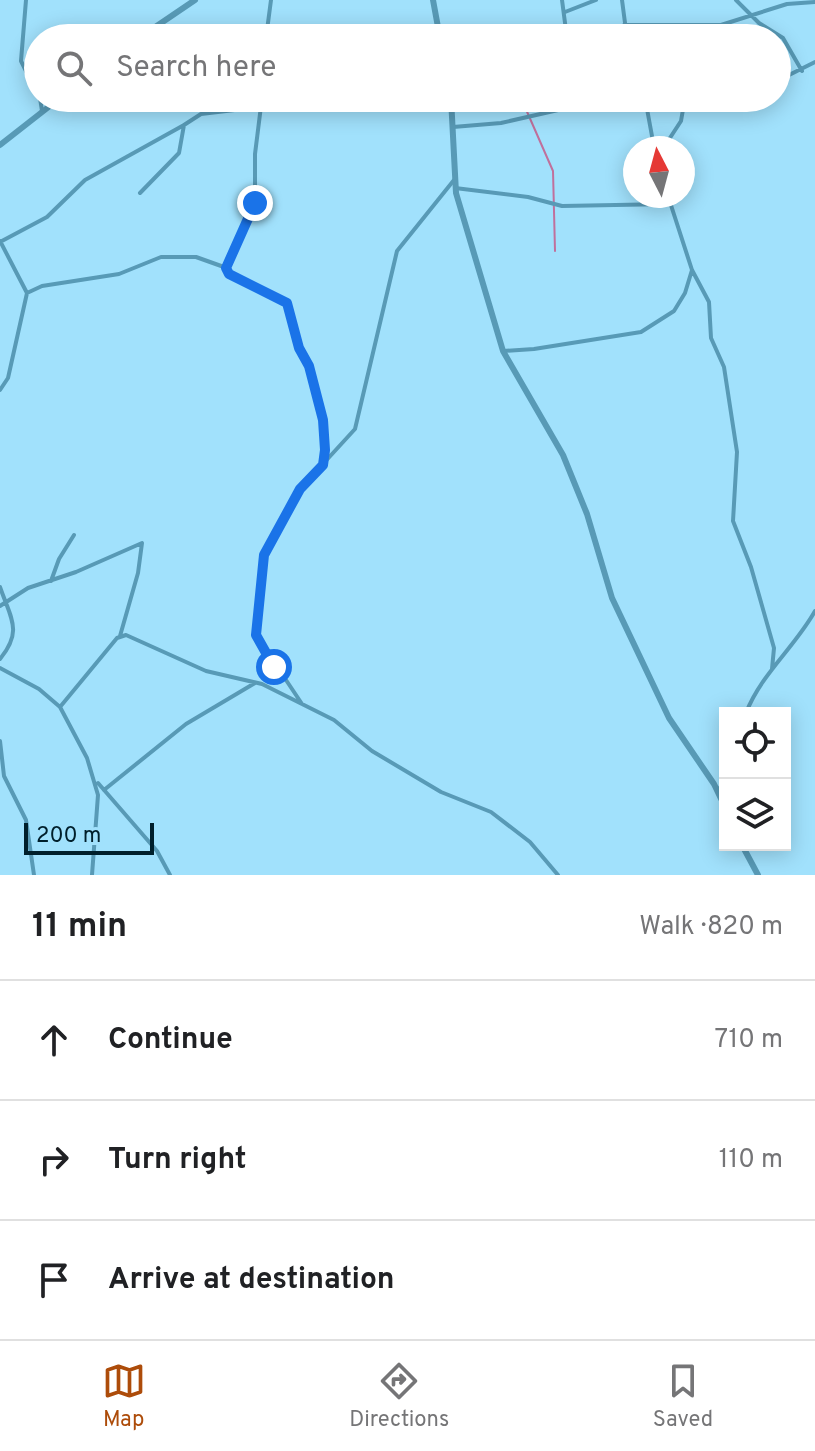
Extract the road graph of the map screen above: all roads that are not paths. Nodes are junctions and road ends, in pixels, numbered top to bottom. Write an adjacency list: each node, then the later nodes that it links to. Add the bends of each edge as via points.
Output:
1 (26, 0): 12 (street)
2 (195, 0): 14 (street)
3 (271, 0): 15 (street)
4 (433, 0): 16 (street)
5 (562, 0): 10 (street)
6 (596, 0): 10 (street)
7 (622, 0): 18 (street)
8 (736, 0): 11 (street)
9 (815, 2): 11 (street, via 787,4)
10 (564, 14): 17 (street)
11 (753, 17): 19 (street); 20 (street)
12 (24, 24)
13 (24, 24): 23 (street)
14 (160, 24)
15 (268, 24)
16 (437, 24)
17 (565, 24)
18 (625, 24)
19 (729, 24)
20 (763, 24)
21 (791, 52): 24 (street)
22 (815, 62): 24 (street)
23 (24, 67)
24 (802, 71): 25 (street)
25 (791, 75)
26 (42, 112): 37 (street)
27 (218, 112): 33 (street, via 201,114)
28 (260, 112): 43 (street, via 255,203)
29 (452, 112): 34 (street)
30 (551, 112): 34 (street)
31 (648, 112): 35 (street)
32 (683, 112): 36 (street)
33 (184, 125): 39 (street, via 179,153); 42 (street, via 85,180 47,217)
34 (453, 127): 38 (street)
35 (652, 136)
36 (671, 136)
37 (0, 145)
38 (454, 184): 40 (street, via 562,206); 46 (street); 48 (street, via 397,251 355,429)
39 (140, 193)
40 (623, 205)
41 (670, 208): 44 (street)
42 (0, 242): 45 (street)
43 (226, 268): 45 (street, via 196,257 161,257 119,274); 48 (street, via 288,306 323,420)
44 (692, 270): 46 (street, via 674,311 641,332); 57 (street, via 709,302 711,338 724,367 737,452 733,521 774,648)
45 (27, 293): 47 (street, via 8,378)
46 (503, 351): 66 (street, via 563,455 612,598 669,718)
47 (0, 390)
48 (323, 465): 59 (street, via 300,489 266,548 256,617 258,641)
49 (74, 535): 50 (street)
50 (51, 581): 52 (street); 54 (street, via 142,543)
51 (0, 587): 52 (street)
52 (3, 604): 55 (street, via 15,636)
53 (815, 611): 57 (street)
54 (120, 636): 58 (street, via 206,671); 60 (street)
55 (0, 659)
56 (0, 668): 60 (street)
57 (772, 669): 61 (street)
58 (255, 683): 59 (street); 65 (street, via 186,724)
59 (302, 704): 71 (street, via 441,792 491,812 530,842)
60 (60, 707): 64 (street)
61 (750, 707)
62 (0, 741): 63 (street)
63 (1, 770): 68 (street, via 26,820)
64 (96, 782): 65 (street); 69 (street)
65 (104, 790): 70 (street, via 157,851)
66 (718, 791)
67 (745, 851): 72 (street)
68 (34, 875)
69 (92, 875)
70 (170, 875)
71 (558, 875)
72 (758, 875)

